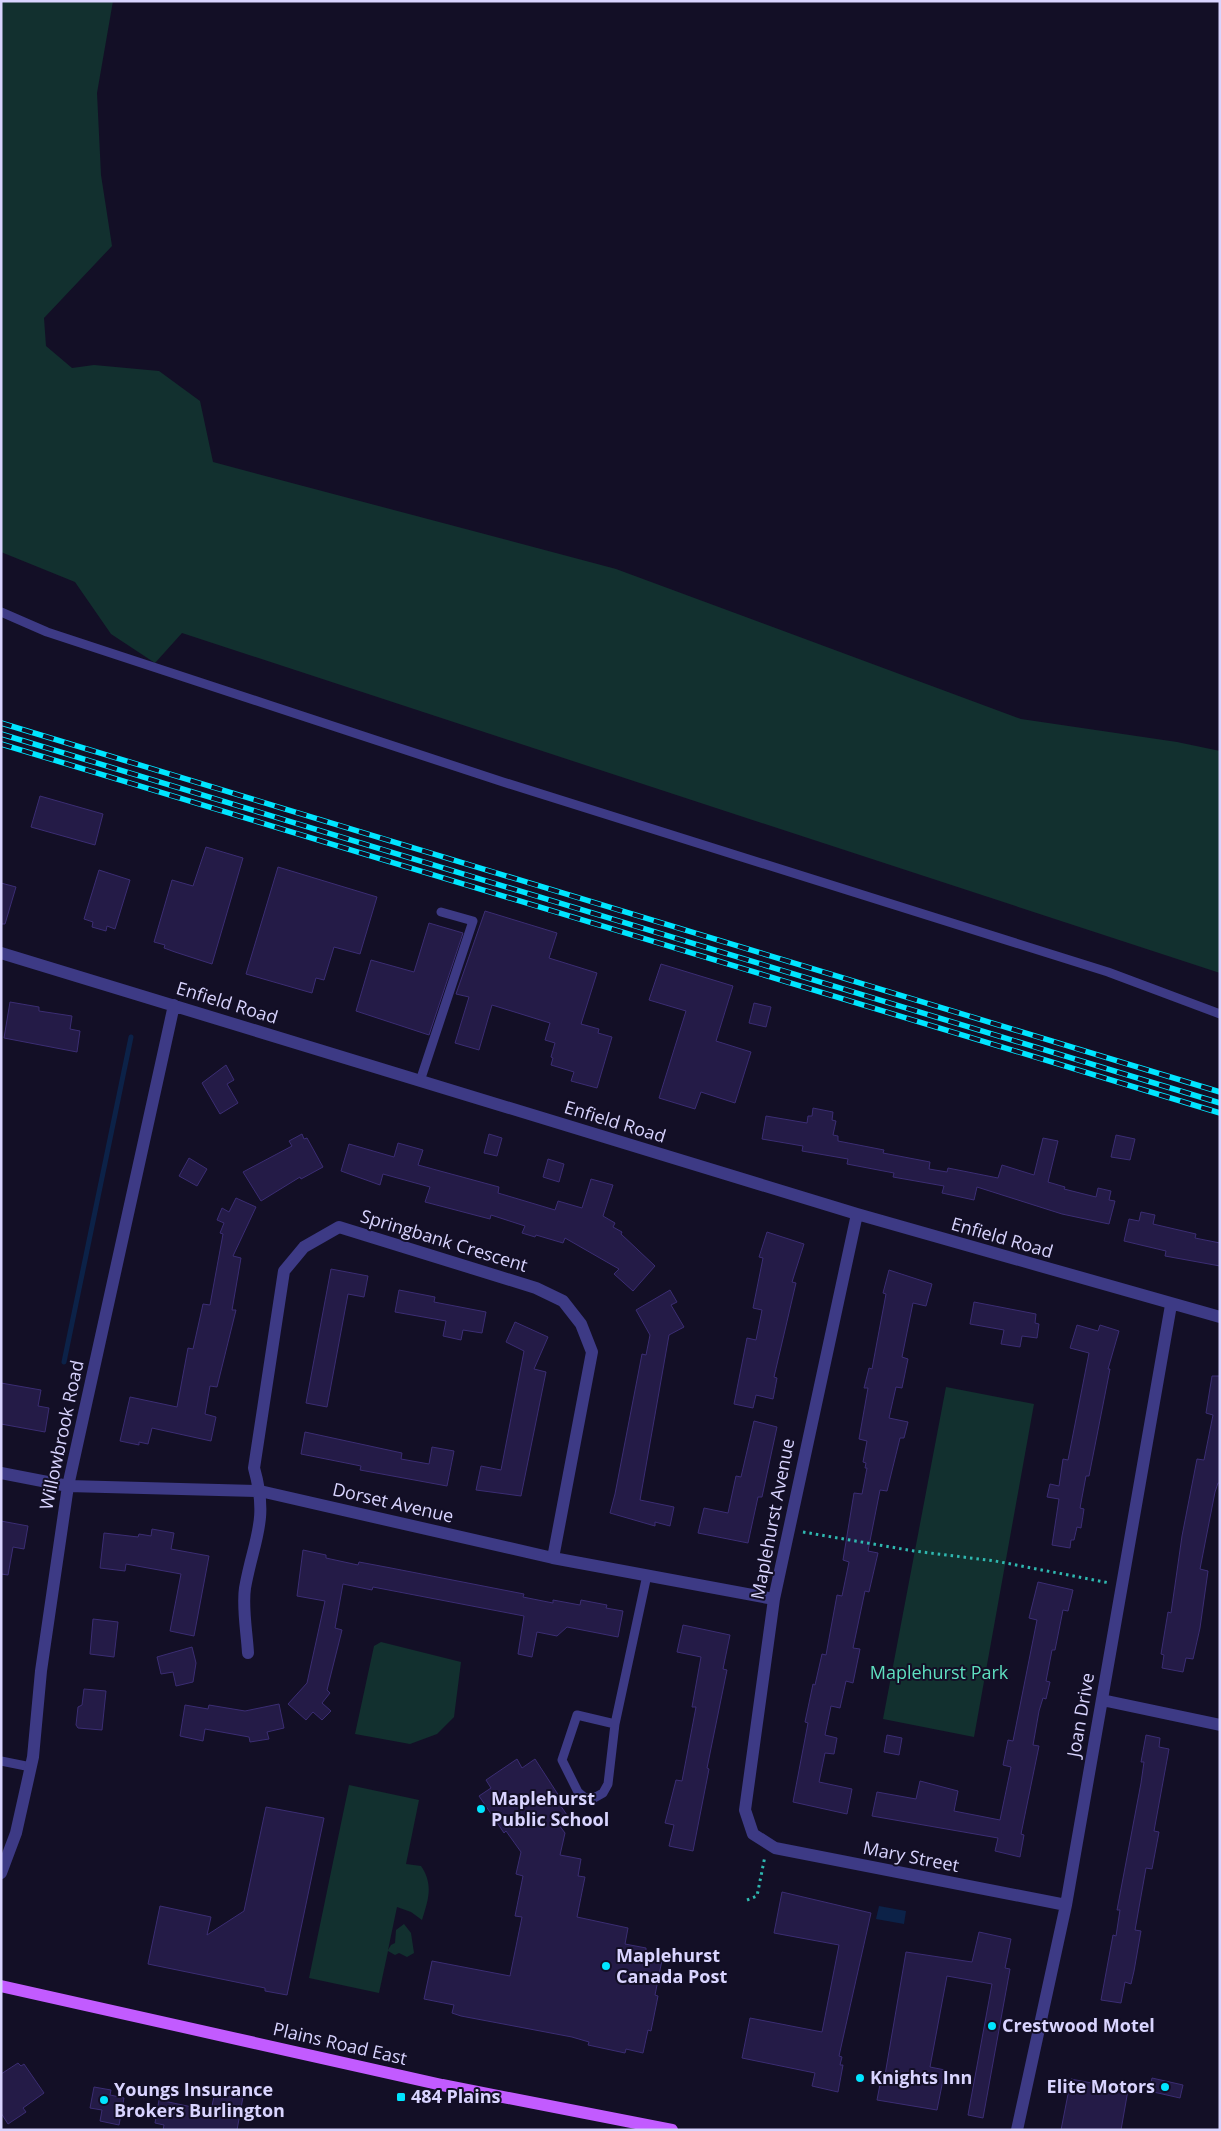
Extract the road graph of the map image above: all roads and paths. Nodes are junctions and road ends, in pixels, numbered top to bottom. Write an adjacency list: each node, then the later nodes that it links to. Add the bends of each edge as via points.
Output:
1 (1, 612): 5 (lane, via 47,632 503,782 1108,972)
2 (442, 912): 6 (lane, via 473,921)
3 (1, 953): 4 (street, Enfield Road)
4 (174, 1005): 6 (street, Enfield Road); 11 (street, Willowbrook Road)
5 (1220, 1014)
6 (420, 1081): 7 (street, Enfield Road)
7 (857, 1214): 8 (street, Enfield Road); 13 (street, Maplehurst Avenue)
8 (1171, 1305): 9 (street, Enfield Road); 16 (street, Joan Drive)
9 (1220, 1317)
10 (1, 1474): 11 (street, Dorset Avenue)
11 (68, 1486): 12 (street, Dorset Avenue); 23 (street, Willowbrook Road, via 41,1670)
12 (260, 1491): 14 (street, Dorset Avenue); 14 (street, Springbank Crescent, via 254,1468 284,1271 304,1247 339,1227 536,1288 563,1301 581,1324 592,1352); 18 (street, Springbank Crescent, via 262,1522 245,1590)
13 (788, 1529): 16 (path, via 914,1551 996,1561); 17 (street, Maplehurst Avenue)
14 (553, 1558): 15 (street, Dorset Avenue)
15 (647, 1575): 17 (street, Dorset Avenue); 20 (lane)
16 (1120, 1585): 19 (street, Joan Drive)
17 (774, 1599): 24 (street, Maplehurst Avenue, via 745,1810)
18 (248, 1653)
19 (1102, 1700): 21 (street); 28 (street, Joan Drive)
20 (615, 1724): 20 (lane, via 577,1715 562,1760 578,1792 585,1798 603,1793 608,1784)
21 (1220, 1724)
22 (1, 1761): 23 (lane)
23 (31, 1768): 26 (street, Willowbrook Road, via 16,1833)
24 (753, 1834): 25 (street, Mary Street)
25 (768, 1843): 27 (path, via 757,1896); 28 (street, Mary Street, via 775,1848)
26 (1, 1873)
27 (747, 1900)
28 (1066, 1904): 31 (street, Joan Drive)
29 (1, 1986): 30 (main road, Plains Road East, via 442,2085)
30 (672, 2130)
31 (1017, 2130)

